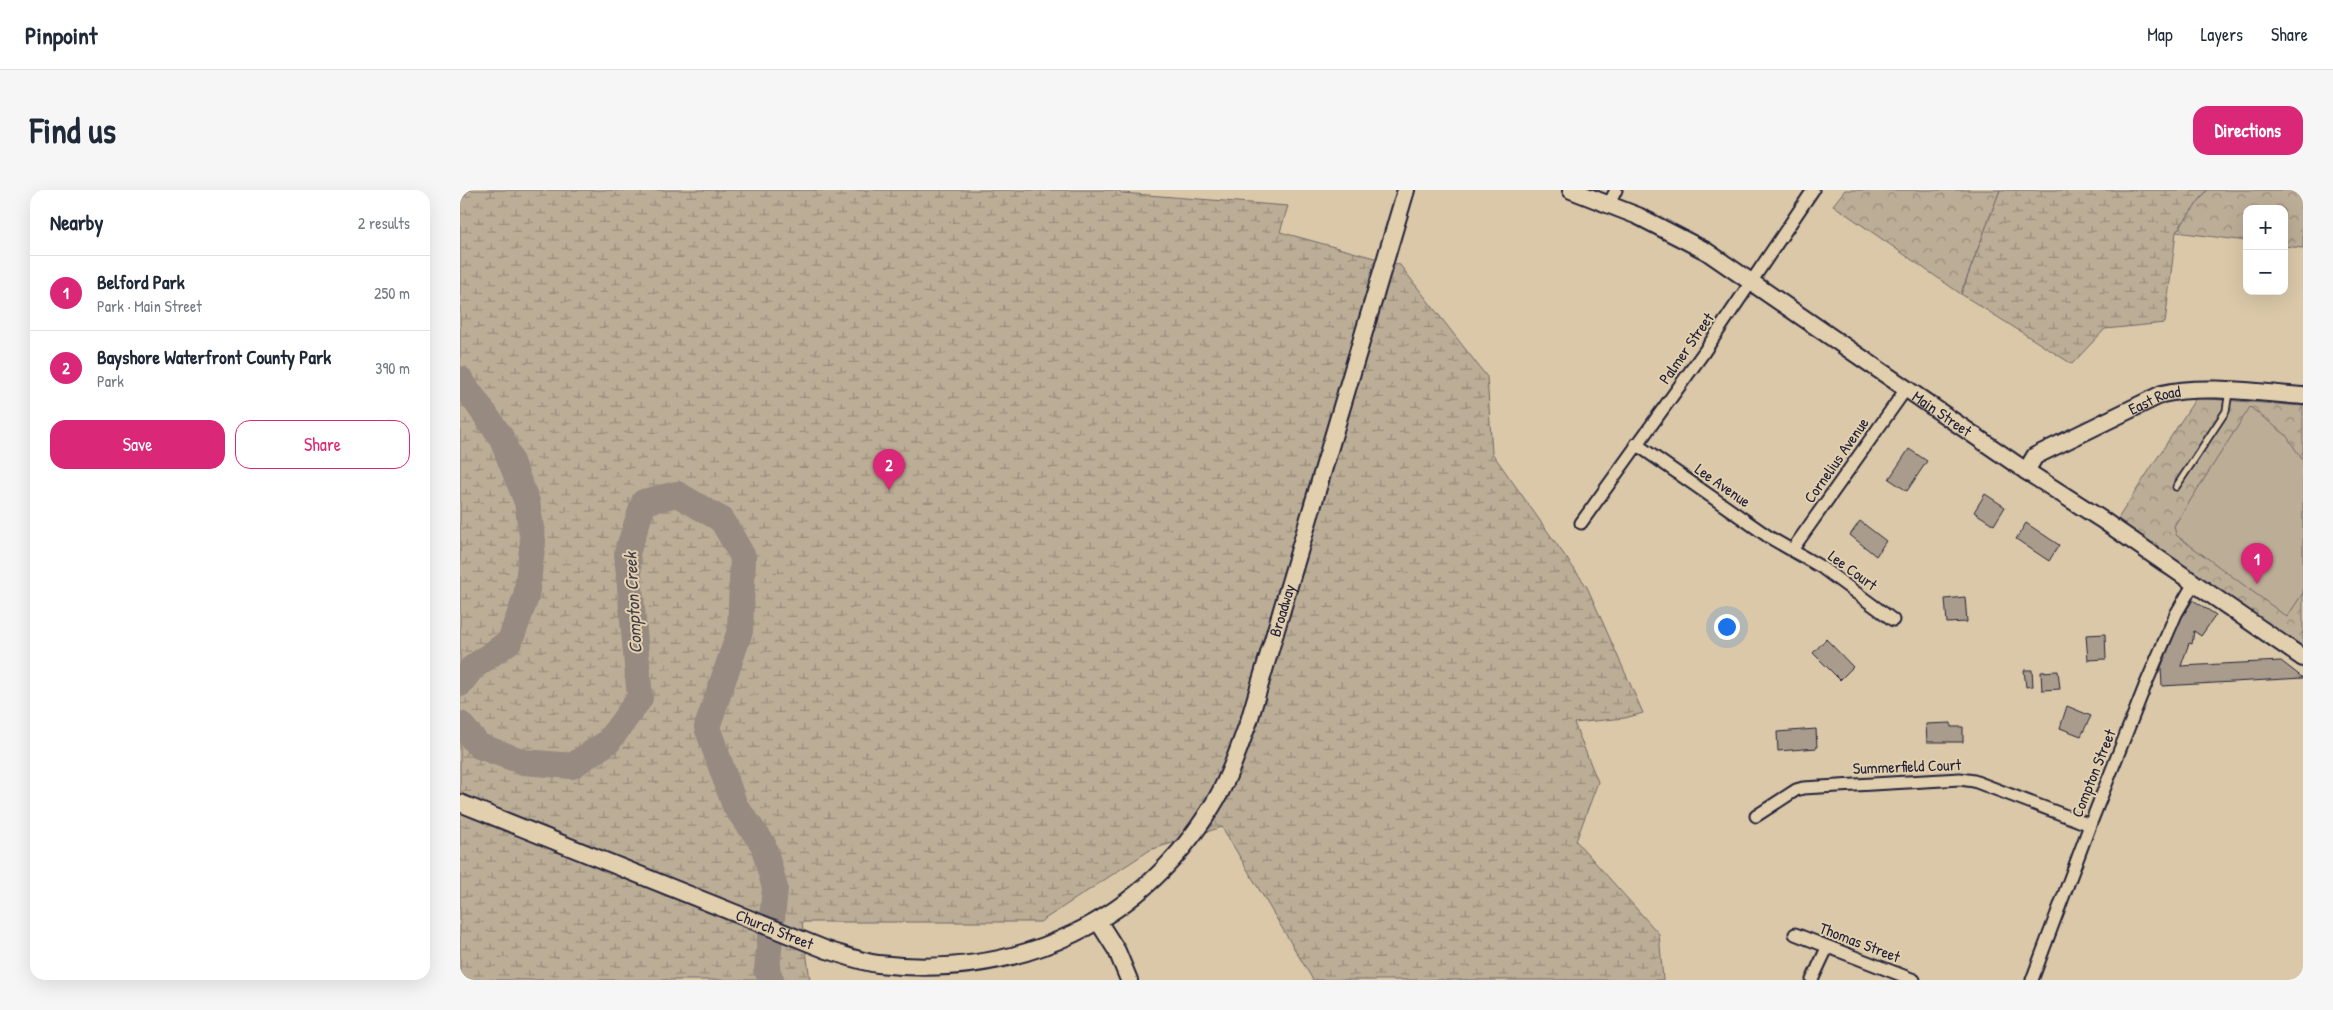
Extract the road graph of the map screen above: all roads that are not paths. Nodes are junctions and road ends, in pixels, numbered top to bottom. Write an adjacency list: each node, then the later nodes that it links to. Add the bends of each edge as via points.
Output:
1 (1406, 190): 20 (street, Broadway, via 1252,711 1234,760 1218,796 1180,850 1138,893)
2 (1571, 190): 4 (street, Main Street)
3 (1813, 190): 5 (street, Palmer Street)
4 (1612, 197): 5 (street, Main Street, via 1706,251)
5 (1752, 282): 6 (street, Main Street); 9 (street, Palmer Street)
6 (1906, 389): 10 (street, Main Street); 13 (street, Cornelius Avenue)
7 (2229, 391): 8 (street, East Road); 10 (street, East Road, via 2187,390 2162,394 2035,456); 11 (lane, via 2226,411)
8 (2303, 396)
9 (1636, 444): 12 (street, Palmer Street); 13 (street, Lee Avenue)
10 (2026, 472): 14 (street, Main Street, via 2102,519)
11 (2176, 487)
12 (1581, 523)
13 (1792, 550): 15 (street, Lee Court)
14 (2194, 583): 16 (street, Main Street); 19 (street, Compton Street, via 2176,614 2145,686)
15 (1894, 620)
16 (2303, 658)
17 (460, 803): 20 (street, Church Street, via 827,950 876,964 942,968 975,965 1050,944)
18 (1756, 816): 19 (street, Summerfield Court, via 1803,788 1960,779 1974,781)
19 (2090, 825): 26 (street, Compton Street)
20 (1098, 921): 23 (street, via 1117,951)
21 (1795, 934): 22 (street, Thomas Street)
22 (1827, 948): 24 (street); 25 (street, Thomas Street)
23 (1129, 980)
24 (1812, 980)
25 (1914, 980)
26 (2032, 980)

